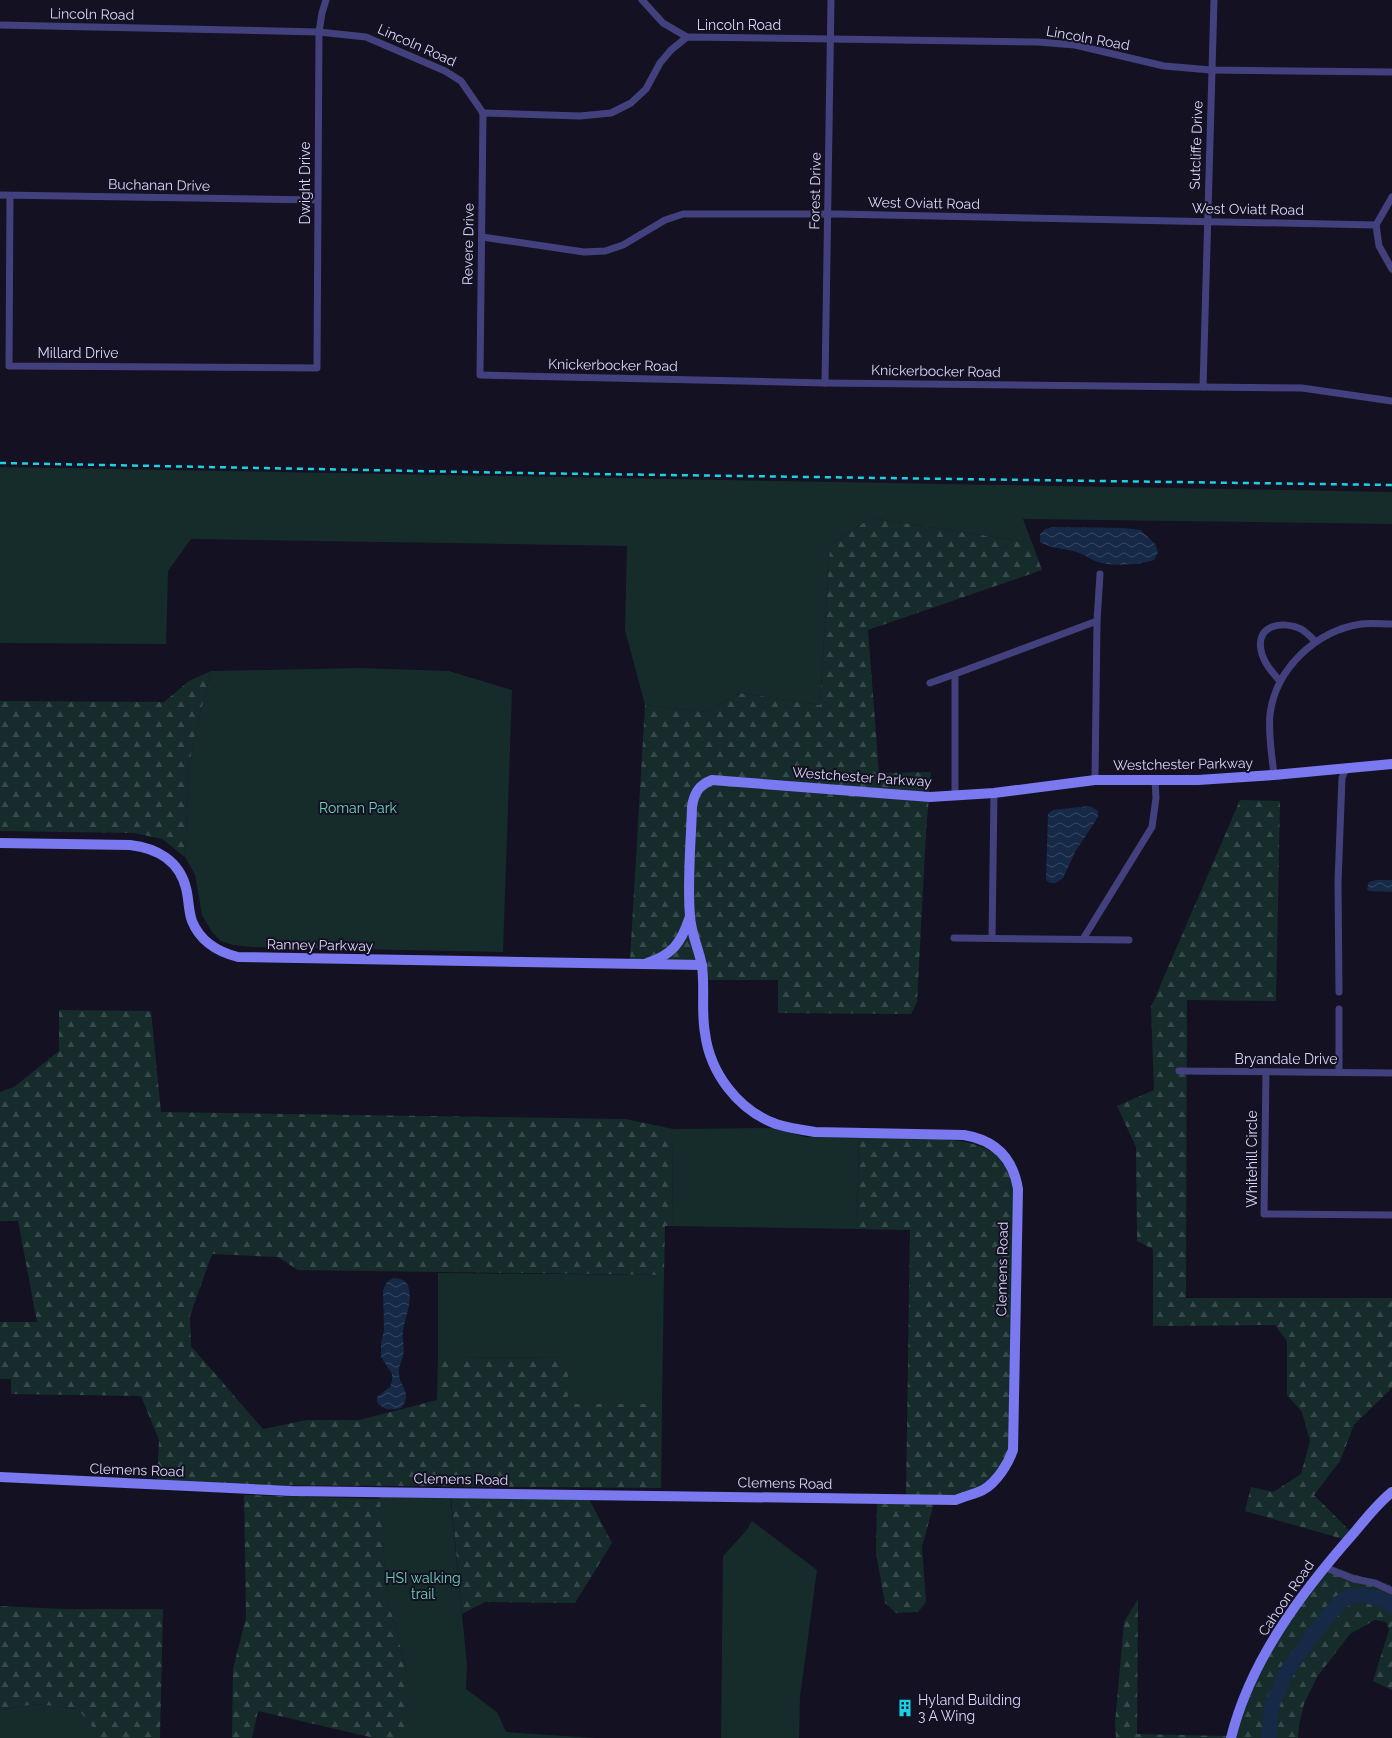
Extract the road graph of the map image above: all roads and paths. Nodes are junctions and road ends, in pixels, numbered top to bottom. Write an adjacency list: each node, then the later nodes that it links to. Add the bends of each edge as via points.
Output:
1 (326, 0): 6 (street, Dwight Drive)
2 (642, 0): 7 (street, via 663,22)
3 (831, 0): 8 (street, Forest Drive)
4 (1214, 0): 9 (street, Sutcliffe Drive)
5 (0, 25): 6 (street, Lincoln Road)
6 (319, 32): 11 (street, Lincoln Road, via 366,37 445,70 461,81); 15 (street, Dwight Drive)
7 (686, 37): 8 (street, Lincoln Road); 11 (street, Lincoln Road, via 660,63 646,89 631,103 611,113 580,116)
8 (831, 38): 9 (street, Lincoln Road, via 1075,45 1164,66); 16 (street, Forest Drive)
9 (1211, 70): 10 (street, Lincoln Road); 17 (street, Sutcliffe Drive)
10 (1392, 72)
11 (484, 113): 19 (street, Revere Drive)
12 (0, 196): 13 (street, Buchanan Drive)
13 (10, 196): 15 (street, Buchanan Drive); 21 (street, Millard Drive, via 9,366)
14 (1392, 197): 18 (street)
15 (318, 200): 21 (street, Dwight Drive)
16 (827, 214): 17 (street, West Oviatt Road); 19 (street, West Oviatt Road, via 683,214 665,220 623,245 605,251 584,252); 23 (street, Forest Drive)
17 (1207, 220): 18 (street, West Oviatt Road); 24 (street, Sutcliffe Drive)
18 (1376, 225): 20 (street, via 1380,246)
19 (482, 237): 22 (street, Revere Drive)
20 (1392, 269)
21 (317, 368)
22 (480, 376): 23 (street, Knickerbocker Road)
23 (825, 383): 24 (street, Knickerbocker Road)
24 (1204, 387): 25 (street, Knickerbocker Road, via 1302,388)
25 (1392, 401)
26 (1100, 574): 27 (street)
27 (1097, 620): 30 (street); 36 (street)
28 (1392, 624): 29 (street, via 1361,624)
29 (1315, 642): 31 (street, via 1287,669); 31 (street, via 1303,630 1282,624 1274,625 1263,634 1260,642 1261,652 1268,668)
30 (955, 674): 32 (street); 39 (street)
31 (1280, 681): 35 (street, via 1270,714)
32 (930, 683)
33 (1392, 764): 34 (street, Westchester Parkway)
34 (1346, 768): 35 (street, Westchester Parkway); 48 (street, via 1342,778)
35 (1274, 775): 37 (street, Westchester Parkway)
36 (1095, 780): 37 (street, Westchester Parkway); 38 (street, Westchester Parkway)
37 (1155, 780): 44 (street, via 1156,798 1152,827)
38 (994, 792): 39 (street, Westchester Parkway); 43 (street)
39 (955, 796): 41 (street, Westchester Parkway, via 930,797 725,780 707,782 698,790 693,801)
40 (0, 843): 46 (street, Ranney Parkway, via 130,845 146,846 159,852 183,877 197,930 215,949 238,957)
41 (690, 917): 46 (street, via 677,945 657,960); 47 (street, Westchester Parkway, via 692,934)
42 (954, 938): 43 (street)
43 (992, 938): 44 (street)
44 (1083, 939): 45 (street)
45 (1129, 940)
46 (643, 965): 47 (street, Ranney Parkway)
47 (702, 965): 54 (street, Westchester Parkway, via 704,1033 708,1052 716,1070 737,1098 754,1113)
48 (1339, 992)
49 (1339, 1009): 52 (street)
50 (1180, 1071): 51 (street, Bryandale Drive)
51 (1266, 1072): 52 (street, Bryandale Drive); 55 (street, Whitehill Circle, via 1264,1214)
52 (1339, 1072): 53 (street, Bryandale Drive)
53 (1392, 1073)
54 (775, 1123): 56 (street, Clemens Road, via 815,1132 977,1137 993,1145 1012,1166 1018,1189 1013,1450 1003,1471 984,1489 956,1500 291,1490)
55 (1392, 1215)
56 (0, 1477)
57 (1392, 1492): 58 (street, Cahoon Road)
58 (1324, 1567): 59 (street); 60 (street, Cahoon Road, via 1279,1630 1255,1673 1236,1717)
59 (1392, 1591)
60 (1231, 1738)

